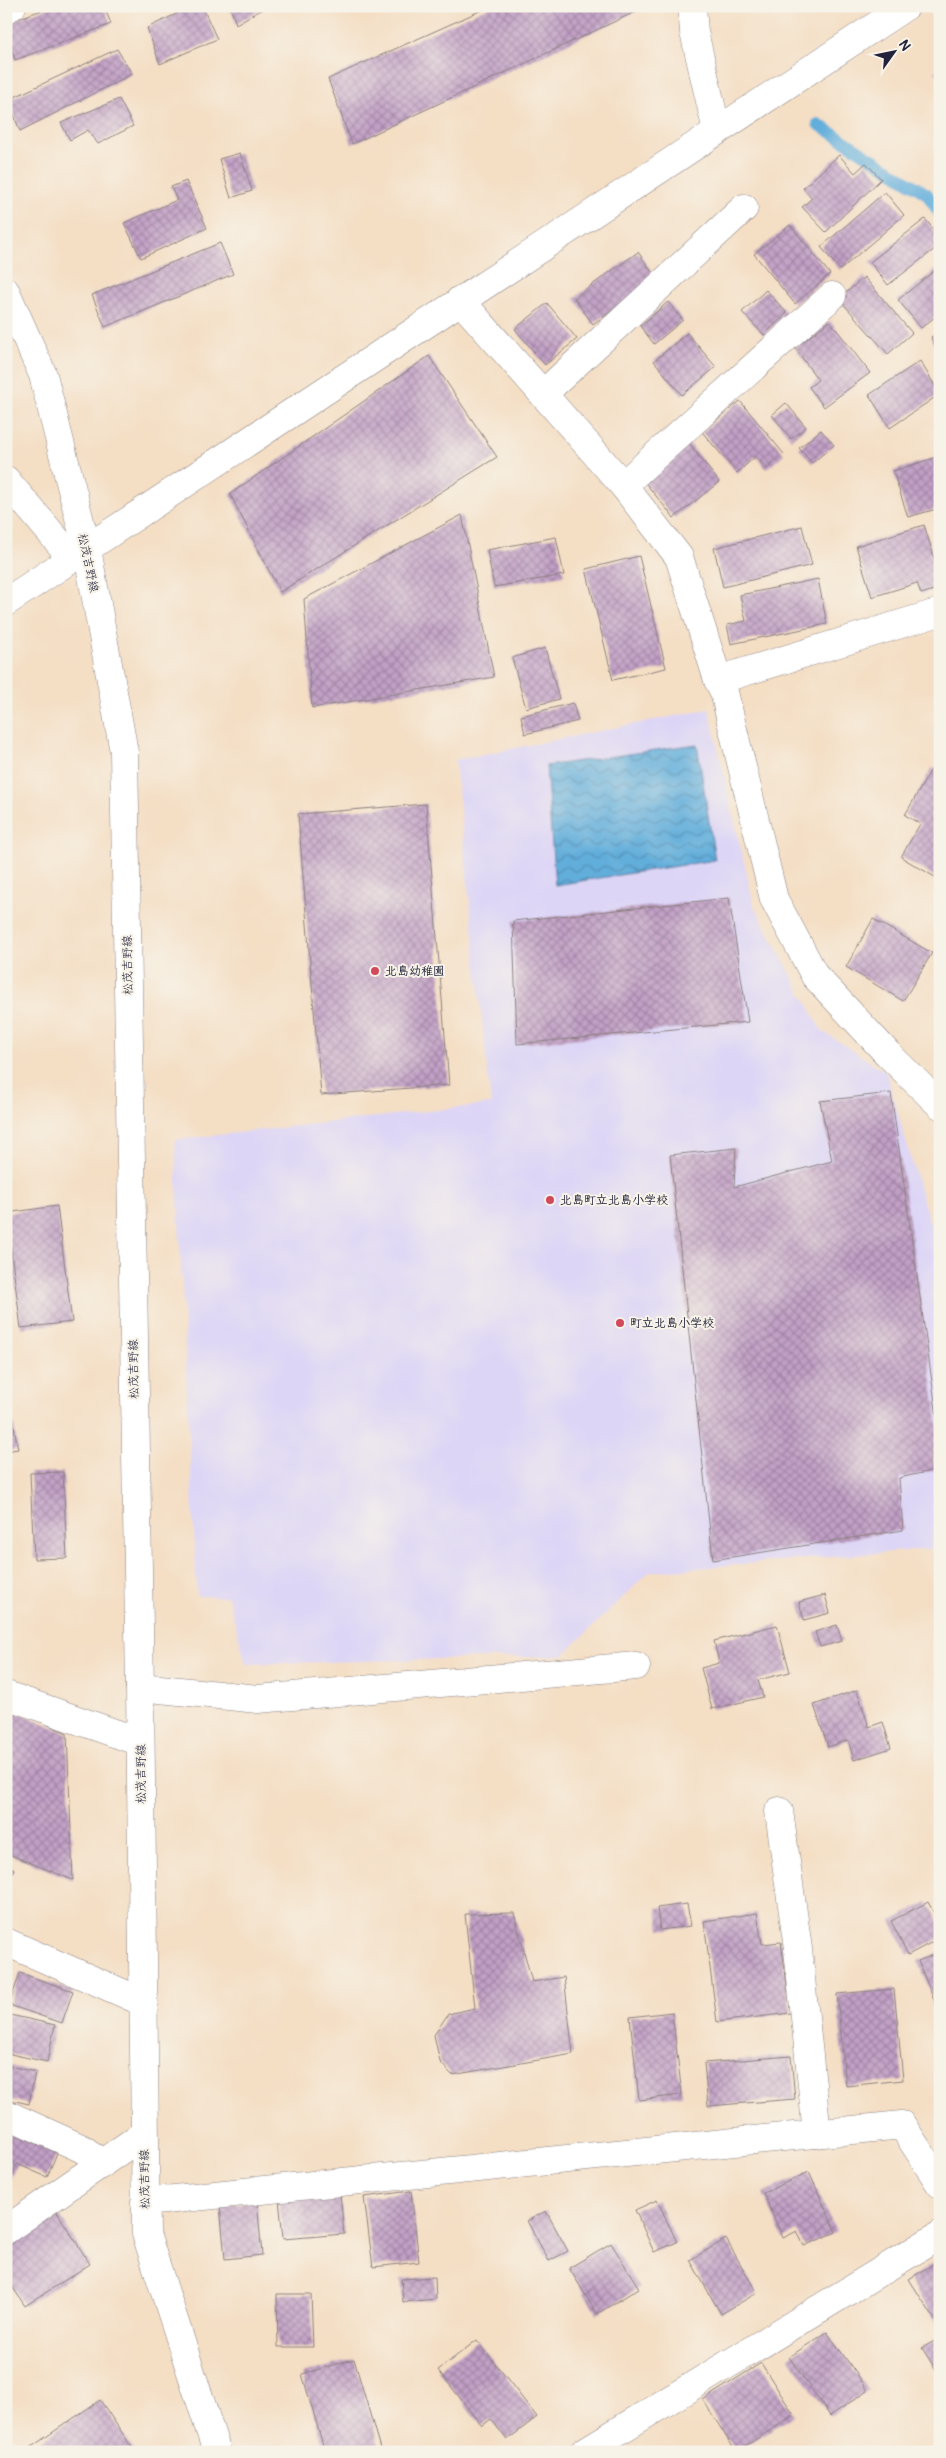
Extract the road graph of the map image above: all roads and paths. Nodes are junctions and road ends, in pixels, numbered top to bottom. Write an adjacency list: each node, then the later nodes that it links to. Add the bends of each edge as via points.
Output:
1 (12, 6): 4 (street)
2 (692, 6): 5 (street, via 694,32)
3 (906, 6): 5 (street)
4 (6, 9)
5 (718, 131): 9 (street)
6 (744, 208): 10 (street)
7 (6, 292): 13 (street, 松茂吉野線, via 42,375)
8 (832, 296): 12 (street)
9 (460, 300): 10 (street); 13 (street)
10 (543, 394): 12 (street)
11 (6, 480): 13 (street)
12 (623, 485): 16 (street, via 680,557)
13 (79, 553): 14 (street); 19 (street, 松茂吉野線, via 124,752)
14 (6, 602)
15 (940, 612): 16 (street)
16 (718, 680): 17 (street, via 724,692 774,899 815,976)
17 (940, 1105)
18 (636, 1666): 19 (street, via 258,1699)
19 (140, 1687): 21 (street, 松茂吉野線)
20 (6, 1695): 21 (street)
21 (140, 1742): 24 (street, 松茂吉野線)
22 (779, 1811): 27 (street, via 798,1949)
23 (6, 1942): 24 (street)
24 (143, 2002): 26 (street, 松茂吉野線)
25 (6, 2114): 28 (street, via 83,2149)
26 (144, 2134): 28 (street); 30 (street, 松茂吉野線)
27 (817, 2134): 29 (street, via 902,2125); 30 (street)
28 (102, 2164): 31 (street)
29 (940, 2184)
30 (145, 2202): 33 (street, 松茂吉野線, via 146,2234)
31 (6, 2230)
32 (940, 2235): 34 (street)
33 (217, 2452)
34 (584, 2452)

